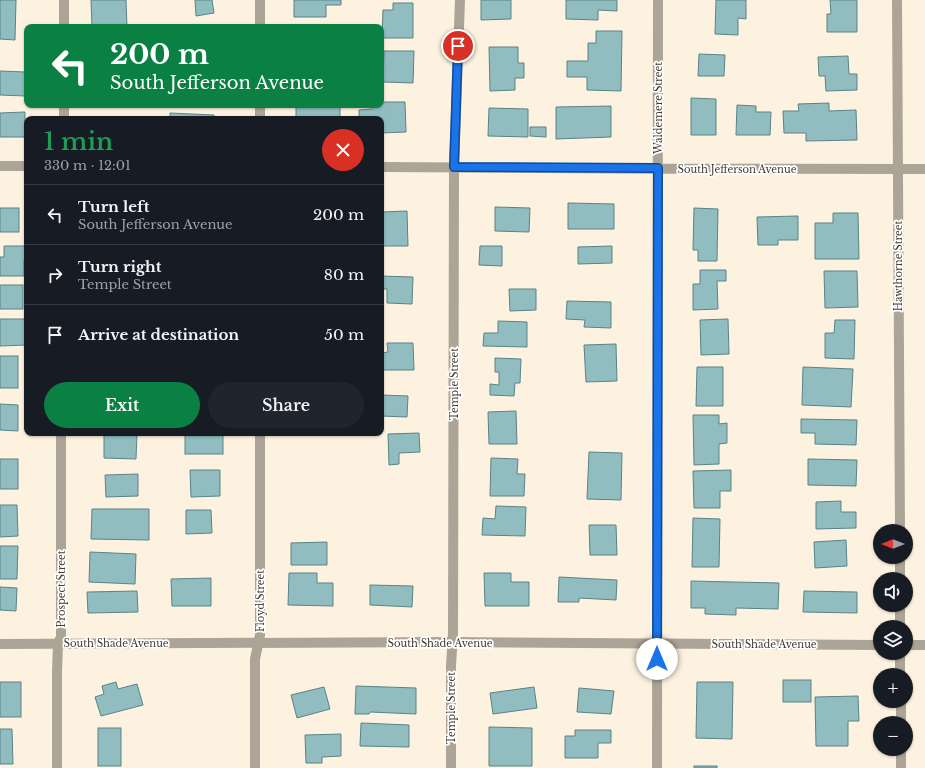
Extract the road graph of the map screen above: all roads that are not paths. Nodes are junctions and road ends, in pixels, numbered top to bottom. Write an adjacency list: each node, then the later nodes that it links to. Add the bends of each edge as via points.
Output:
1 (64, 0): 6 (street)
2 (260, 0): 7 (street)
3 (460, 0): 11 (street, Temple Street)
4 (658, 0): 12 (street, Waldemere Street)
5 (897, 0): 13 (street, Hawthorne Street)
6 (64, 24)
7 (260, 24)
8 (0, 166): 9 (street)
9 (24, 166)
10 (384, 167): 11 (street, South Jefferson Avenue)
11 (454, 167): 12 (street, South Jefferson Avenue); 18 (street, Temple Street)
12 (658, 168): 13 (street, South Jefferson Avenue); 22 (street, Waldemere Street)
13 (897, 170): 14 (street, South Jefferson Avenue); 17 (street, Hawthorne Street)
14 (925, 170)
15 (61, 436): 19 (street, Prospect Street, via 61,637)
16 (260, 436): 21 (street, Floyd Street)
17 (900, 524)
18 (452, 642): 21 (street, South Shade Avenue); 22 (street, South Shade Avenue); 29 (street, Temple Street)
19 (58, 643): 20 (street, South Shade Avenue); 21 (street, South Shade Avenue); 27 (street, Prospect Street)
20 (0, 644)
21 (258, 644): 28 (street, Floyd Street, via 255,659)
22 (657, 644): 23 (street, South Shade Avenue); 30 (street, Waldemere Street)
23 (873, 645)
24 (913, 645): 25 (street)
25 (925, 645)
26 (901, 756): 31 (street)
27 (57, 768)
28 (255, 768)
29 (451, 768)
30 (657, 768)
31 (901, 768)

